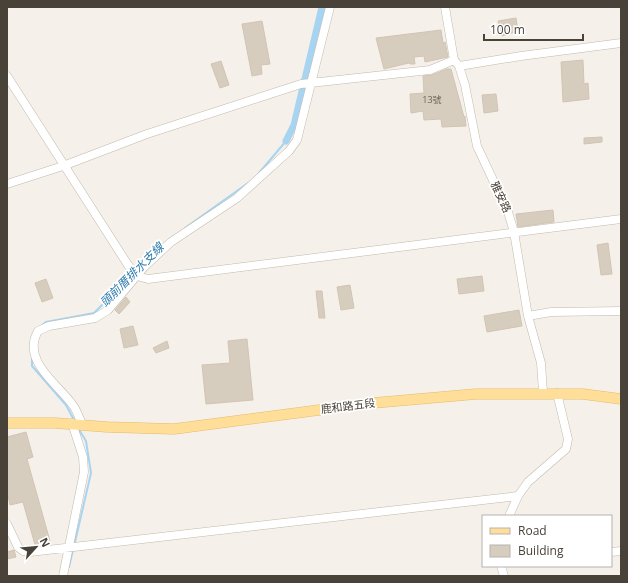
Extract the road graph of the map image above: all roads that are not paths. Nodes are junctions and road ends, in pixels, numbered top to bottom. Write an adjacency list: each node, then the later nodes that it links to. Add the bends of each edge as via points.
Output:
1 (330, 7): 6 (street)
2 (445, 7): 4 (street, 雅安路)
3 (621, 43): 4 (street)
4 (457, 63): 6 (street, via 430,70); 10 (street, 雅安路, via 477,146 508,212)
5 (7, 76): 7 (street)
6 (311, 84): 7 (street, via 302,84 146,134); 11 (street, via 297,140 289,151 237,198 171,242)
7 (63, 166): 8 (street); 11 (street, via 128,265)
8 (7, 184)
9 (621, 219): 10 (street)
10 (514, 232): 11 (street, via 148,279); 13 (street, 雅安路)
11 (138, 276): 18 (street, via 108,310 95,318 50,326 38,331 36,335 34,342 37,364 73,405)
12 (621, 311): 13 (street, via 551,312)
13 (528, 316): 14 (street, 雅安路, via 541,363)
14 (543, 392): 15 (main road, 鹿和路五段); 18 (main road, 鹿和路五段, via 476,394 373,403 174,429)
15 (557, 393): 16 (main road, 鹿和路五段); 19 (street, via 567,444 560,454 528,482)
16 (621, 399)
17 (7, 423): 18 (main road, 鹿和路五段)
18 (78, 424): 22 (street, via 84,472)
19 (518, 496): 20 (street); 22 (street)
20 (509, 515)
21 (7, 524): 22 (street, via 18,547 23,551)
22 (70, 546): 23 (street)
23 (62, 576)

